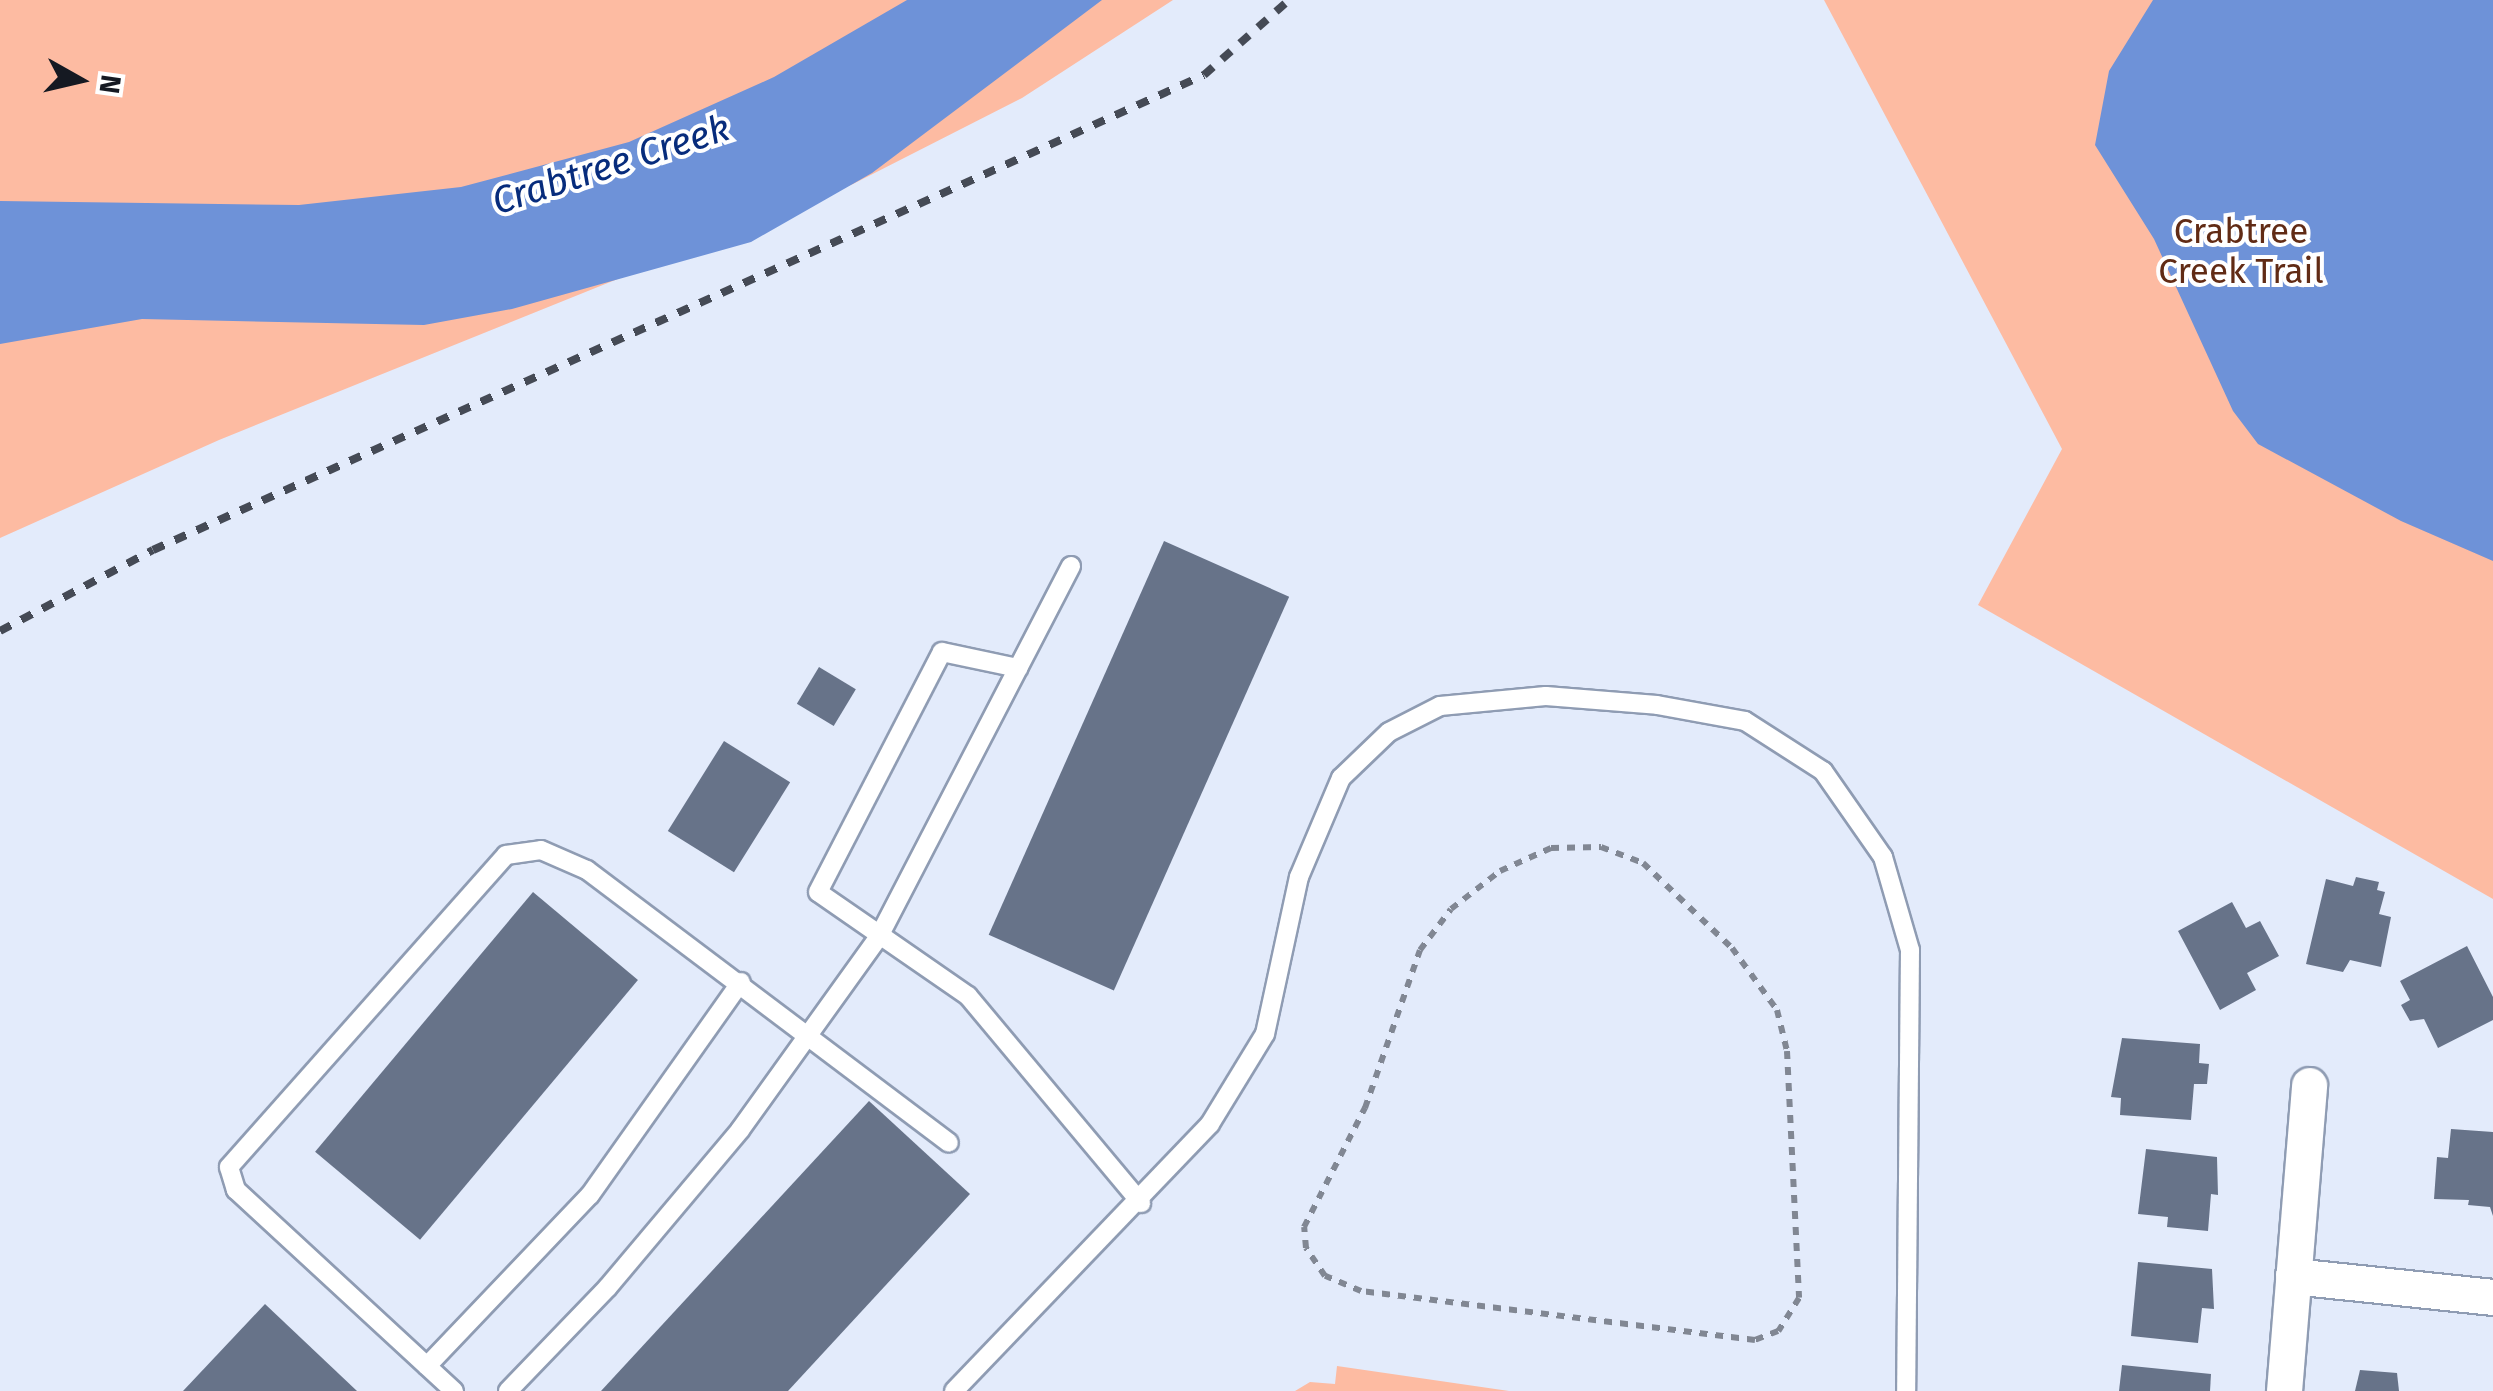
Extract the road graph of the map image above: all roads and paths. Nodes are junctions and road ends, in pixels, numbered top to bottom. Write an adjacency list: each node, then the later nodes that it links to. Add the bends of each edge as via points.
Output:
1 (1070, 566): 2 (lane)
2 (1018, 668): 3 (lane); 3 (lane, via 942,652 818,892)
3 (880, 934): 5 (lane); 8 (lane, via 968,996)
4 (741, 982): 5 (lane); 12 (lane, via 590,1196); 12 (lane, via 587,870 540,850 506,855 264,1121 229,1167 236,1190)
5 (810, 1032): 7 (lane); 14 (lane, via 740,1130 620,1273)
6 (2309, 1086): 9 (street)
7 (949, 1143)
8 (1141, 1203): 15 (lane); 16 (lane, via 1210,1124 1265,1034 1299,878 1341,778 1389,732 1440,706 1546,696 1745,721 1823,771 1883,857 1910,950)
9 (2294, 1276): 10 (street); 17 (street)
10 (2493, 1298)
11 (1778, 1331): 11 (path, via 1800,1298 1800,1278 1787,1052 1777,1010 1732,948 1643,862 1601,847 1551,848 1500,871 1451,909 1420,950 1365,1108 1304,1227 1306,1248 1324,1276 1361,1291 1724,1340 1755,1340)
12 (427, 1366): 13 (lane)
13 (454, 1391)
14 (508, 1391)
15 (954, 1391)
16 (1906, 1391)
17 (2284, 1391)

